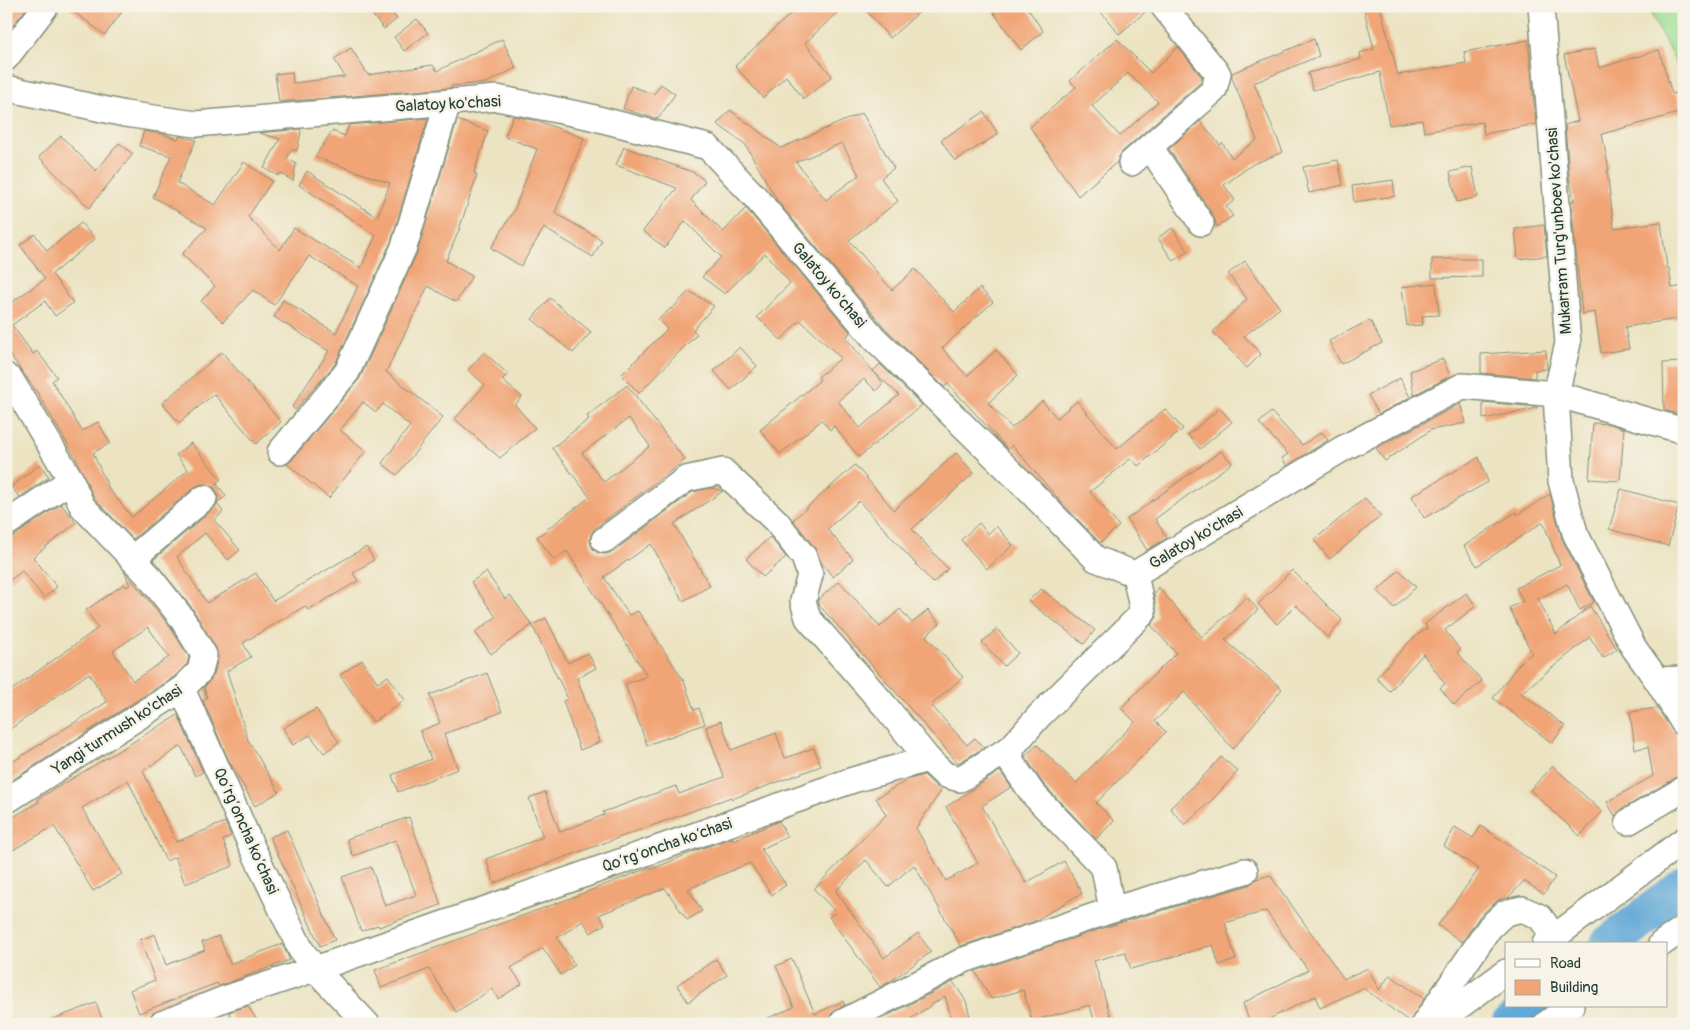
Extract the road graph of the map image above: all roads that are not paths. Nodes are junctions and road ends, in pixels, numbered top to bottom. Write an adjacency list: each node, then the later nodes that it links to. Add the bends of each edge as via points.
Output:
1 (46, 6): 4 (street)
2 (1163, 6): 7 (street, via 1218,74 1214,90)
3 (1541, 6): 11 (street, Mukarram Turg'unboev ko'chasi, via 1568,343)
4 (6, 58)
5 (6, 88): 6 (street, Galatoy ko'chasi, via 125,114 196,124)
6 (448, 102): 13 (street, via 404,246 347,372); 19 (street, Galatoy ko'chasi, via 497,98 587,116 708,148 756,198 874,338 1096,559)
7 (1150, 147): 8 (street); 9 (street)
8 (1131, 163)
9 (1201, 223)
10 (6, 376): 14 (street, Yangi turmush ko'chasi)
11 (1556, 394): 12 (street, Galatoy ko'chasi); 19 (street, Galatoy ko'chasi, via 1462,386 1342,449); 20 (street, Mukarram Turg'unboev ko'chasi, via 1561,481 1575,533 1634,648)
12 (1684, 431)
13 (280, 452)
14 (72, 480): 16 (street); 18 (street, Yangi turmush ko'chasi, via 82,506)
15 (204, 498): 18 (street)
16 (6, 524)
17 (604, 540): 25 (street, via 686,478 723,471 776,521 804,557 810,575 803,601 808,618 886,706)
18 (132, 559): 22 (street, Yangi turmush ko'chasi, via 181,617 204,655 200,671)
19 (1135, 574): 24 (street, via 1143,613)
20 (1657, 680): 21 (street); 23 (street, Mukarram Turg'unboev ko'chasi)
21 (1684, 680)
22 (182, 689): 27 (street, Yangi turmush ko'chasi); 35 (street, Qo‘rg‘oncha ko‘chasi, via 250,843 301,950)
23 (1684, 724)
24 (1011, 748): 25 (street, via 960,779 944,775); 31 (street, via 1011,762 1033,794 1104,868)
25 (928, 760): 35 (street, Qo‘rg‘oncha ko‘chasi, via 853,780)
26 (1684, 789): 28 (street)
27 (6, 801)
28 (1628, 822)
29 (1684, 840): 33 (street)
30 (1245, 871): 31 (street)
31 (1112, 910): 38 (street, via 964,960)
32 (1684, 928): 34 (street)
33 (1550, 940): 41 (street, via 1540,917 1522,909 1505,913 1490,927)
34 (1664, 942)
35 (315, 969): 39 (street); 40 (street, Qo‘rg‘oncha ko‘chasi)
36 (1505, 973): 42 (street)
37 (1568, 1008): 43 (street)
38 (844, 1022)
39 (161, 1024)
40 (367, 1024)
41 (1424, 1024)
42 (1435, 1024)
43 (1546, 1024)

